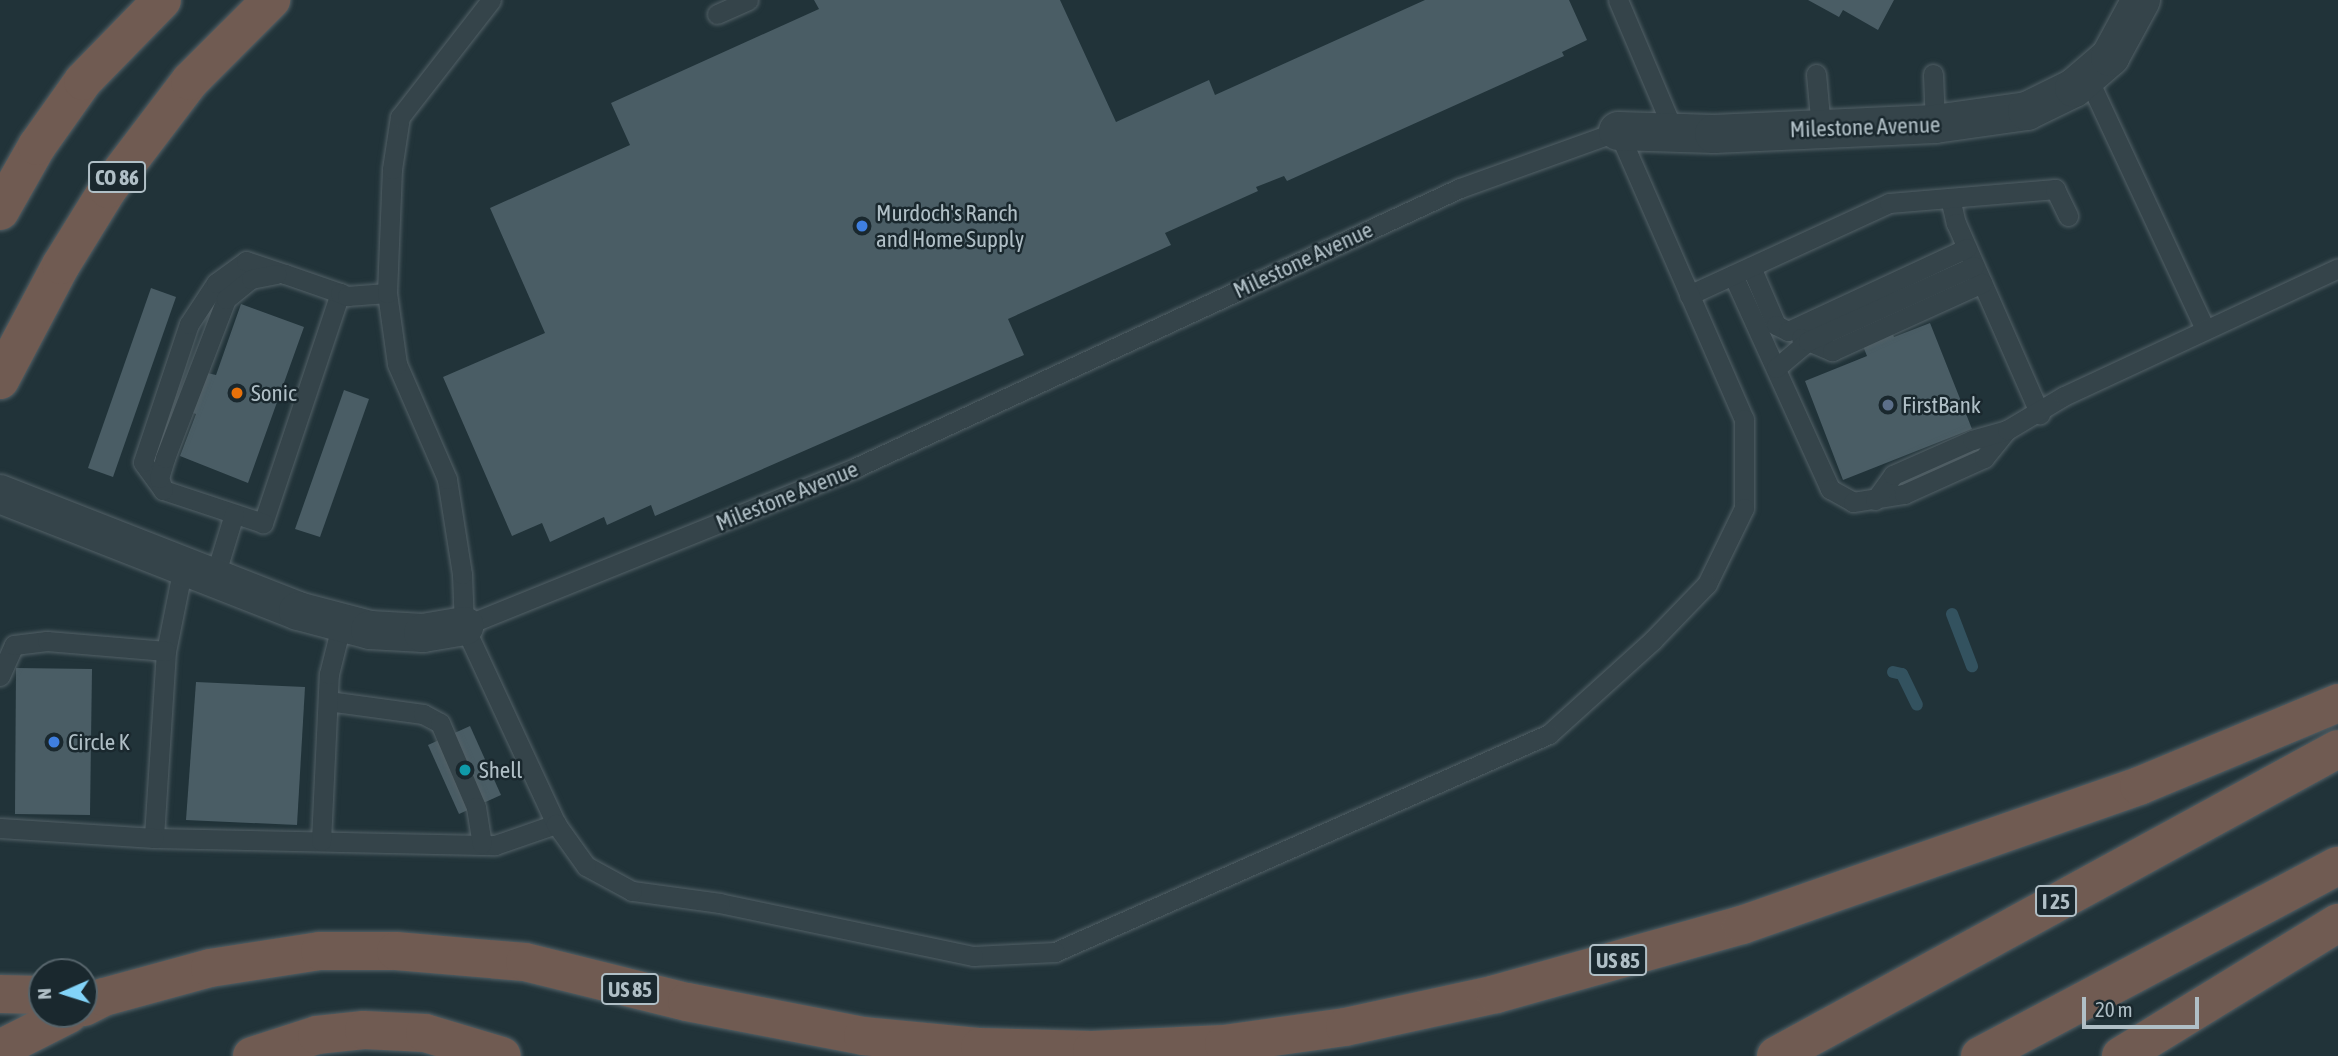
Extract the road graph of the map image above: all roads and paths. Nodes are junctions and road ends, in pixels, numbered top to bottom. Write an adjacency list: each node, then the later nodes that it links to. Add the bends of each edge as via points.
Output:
1 (162, 0): 16 (highway, via 83,81 37,146)
2 (271, 0): 28 (highway, CO 86, via 190,82 108,189 61,265)
3 (491, 0): 22 (lane, via 400,117 392,169)
4 (748, 0): 7 (lane)
5 (1618, 0): 14 (lane)
6 (2141, 0): 10 (street, Milestone Avenue, via 2110,57)
7 (717, 14)
8 (1816, 74): 12 (lane)
9 (1933, 74): 11 (lane)
10 (2087, 76): 11 (street, Milestone Avenue, via 2028,111); 24 (lane)
11 (1935, 124): 12 (street, Milestone Avenue)
12 (1821, 128): 14 (street, Milestone Avenue)
13 (1618, 131): 14 (street, Milestone Avenue); 23 (lane); 34 (lane, Milestone Avenue, via 1460,188 857,467)
14 (1674, 132)
15 (1950, 198): 17 (lane, via 2055,189); 18 (lane); 20 (lane, via 1889,203)
16 (0, 211)
17 (2068, 216)
18 (1974, 265): 25 (lane); 26 (lane); 29 (lane)
19 (2338, 268): 24 (lane)
20 (1742, 271): 23 (lane); 25 (lane, via 1776,325); 27 (lane)
21 (340, 293): 22 (lane); 31 (lane, via 263,523); 31 (lane, via 246,261 216,282 189,324 143,462 163,490)
22 (387, 293): 34 (lane, via 397,364 447,479 462,575)
23 (1689, 295): 40 (lane, via 1744,419 1744,508 1706,584 1653,640 1549,734 1453,779 1055,952 973,956 720,903 632,891 586,866)
24 (2205, 329): 29 (lane, via 2064,396)
25 (1788, 331): 26 (lane)
26 (1808, 341): 27 (lane)
27 (1776, 368): 29 (lane, via 1830,489 1853,502 1905,494 1983,458 2007,430)
28 (0, 380)
29 (2040, 414)
30 (0, 494): 32 (street)
31 (234, 514): 32 (lane)
32 (198, 573): 33 (street); 35 (lane)
33 (342, 622): 34 (street, via 423,633); 37 (lane, via 329,674)
34 (464, 626): 40 (lane)
35 (166, 651): 36 (lane, via 47,641 14,645); 42 (lane)
36 (0, 676)
37 (328, 701): 43 (lane); 44 (lane, via 423,714 440,723 476,807)
38 (2338, 703): 49 (highway, US 85, via 2112,796 1742,925 1496,994 1345,1027 1224,1044 1092,1050 980,1047 863,1036 687,1002 525,962 396,951 320,951 210,968)
39 (2338, 749): 54 (highway, I 25)
40 (556, 824): 44 (lane, via 495,845)
41 (0, 828): 42 (lane)
42 (154, 838): 43 (lane)
43 (321, 841): 44 (lane)
44 (482, 844)
45 (2338, 866): 55 (highway)
46 (2338, 923): 56 (highway)
47 (0, 994): 48 (highway)
48 (28, 995)
49 (98, 998)
50 (41, 1028): 51 (highway)
51 (0, 1049)
52 (252, 1056): 53 (highway, via 317,1035 364,1030 425,1034)
53 (502, 1056)
54 (1776, 1056)
55 (1980, 1056)
56 (2121, 1056)

